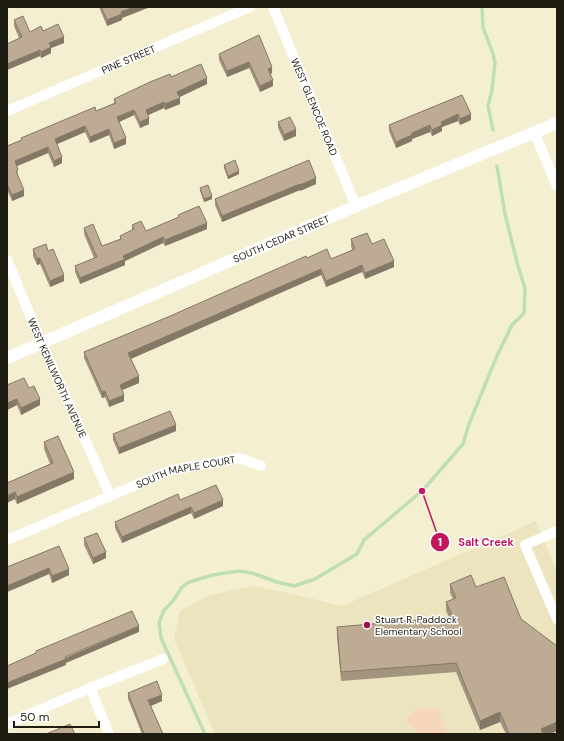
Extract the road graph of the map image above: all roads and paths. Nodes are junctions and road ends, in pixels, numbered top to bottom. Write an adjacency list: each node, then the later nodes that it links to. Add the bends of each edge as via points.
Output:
1 (250, 7): 3 (street, PINE STREET)
2 (273, 7): 7 (street, WEST GLENCOE ROAD)
3 (7, 111)
4 (557, 123): 5 (street, SOUTH CEDAR STREET)
5 (534, 132): 6 (street); 7 (street, SOUTH CEDAR STREET)
6 (557, 186)
7 (356, 206): 9 (street, SOUTH CEDAR STREET)
8 (7, 260): 9 (street, WEST KENILWORTH AVENUE)
9 (42, 344): 10 (street, SOUTH CEDAR STREET); 12 (street, WEST KENILWORTH AVENUE)
10 (7, 358)
11 (261, 466): 12 (street, SOUTH MAPLE COURT, via 240,458 171,470)
12 (110, 495): 14 (street, SOUTH MAPLE COURT)
13 (557, 531): 15 (street, via 525,545)
14 (7, 540)
15 (557, 619)
16 (163, 659): 17 (street)
17 (90, 688): 18 (street); 19 (street)
18 (7, 724)
19 (109, 734)

